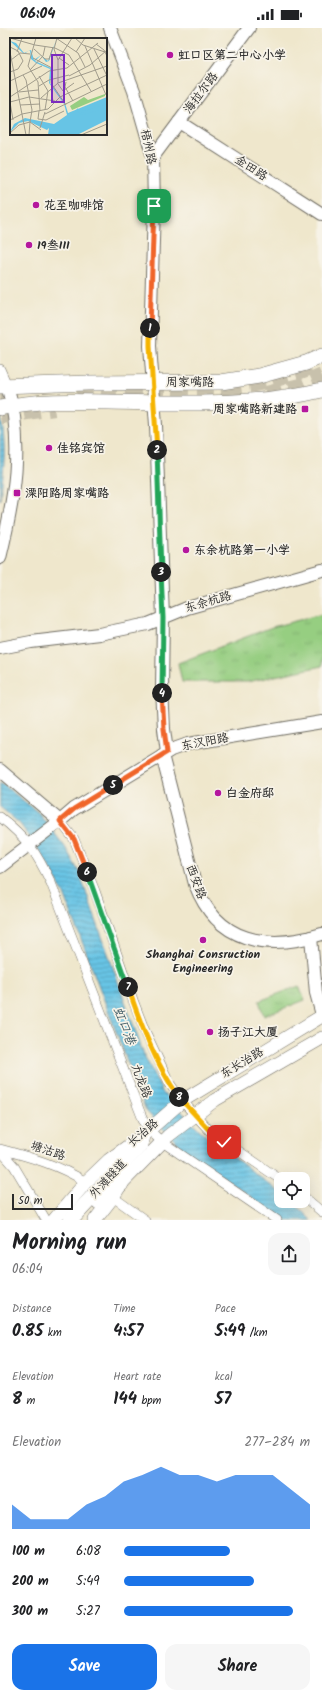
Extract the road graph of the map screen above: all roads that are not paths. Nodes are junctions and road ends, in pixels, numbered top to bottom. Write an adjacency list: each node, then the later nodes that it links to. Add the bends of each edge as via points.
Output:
1 (110, 28): 4 (street, 梧州路, via 134,91)
2 (249, 28): 3 (street, 海拉尔路)
3 (179, 122): 4 (street, 海拉尔路); 5 (street, 金田路)
4 (153, 157): 8 (street, 梧州路, via 150,346)
5 (322, 214)
6 (322, 356): 8 (main road, 周家嘴路, via 259,376 221,382)
7 (0, 369): 9 (street)
8 (152, 382): 9 (main road, 周家嘴路); 11 (street, 梧州路)
9 (3, 385): 12 (street)
10 (322, 390): 11 (main road, 周家嘴路, via 264,400)
11 (153, 402): 12 (main road, 周家嘴路, via 75,402); 15 (street, 梧州路)
12 (5, 407): 13 (street, via 16,428 15,479)
13 (0, 558)
14 (322, 570): 15 (street, 东余杭路, via 187,608)
15 (163, 618): 16 (street, 东余杭路, via 113,632); 18 (street, 梧州路)
16 (0, 648)
17 (322, 722): 18 (street, 东汉阳路, via 188,744)
18 (164, 753): 21 (street, 东汉阳路, via 74,809); 24 (street, 西安路, via 195,884 208,910 227,927 255,940 278,943)
19 (0, 770): 21 (street)
20 (0, 817): 22 (street, 九龙路, via 21,834)
21 (56, 824): 22 (street, 东汉阳路); 27 (street, via 71,834 77,846 145,1031)
22 (34, 840): 23 (street, 东汉阳路); 30 (street, 九龙路)
23 (0, 866)
24 (316, 935): 25 (street, 东长治路, via 316,993)
25 (322, 1015): 27 (main road, 东长治路)
26 (322, 1038): 29 (main road, 东长治路, via 215,1100)
27 (180, 1102): 28 (main road, 东长治路); 29 (street)
28 (166, 1115): 30 (main road, 长治路)
29 (193, 1116): 31 (main road, 长治路); 33 (street, via 224,1142)
30 (148, 1130): 31 (street, 九龙路); 34 (main road, 长治路, via 109,1160); 41 (main road, 外滩隧道, via 140,1145)
31 (165, 1139): 35 (main road, 长治路); 45 (street, 九龙路)
32 (0, 1149): 34 (street, 塘沽路, via 53,1165); 39 (street, via 14,1166)
33 (274, 1175)
34 (86, 1182): 40 (main road, 长治路)
35 (120, 1184): 36 (main road, 长治路); 42 (main road, 外滩隧道, via 109,1191)
36 (113, 1197): 43 (main road, 长治路); 44 (street)
37 (310, 1202): 38 (street)
38 (322, 1212)
39 (46, 1220)
40 (54, 1220)
41 (71, 1220)
42 (82, 1220)
43 (95, 1220)
44 (145, 1220)
45 (277, 1220)

